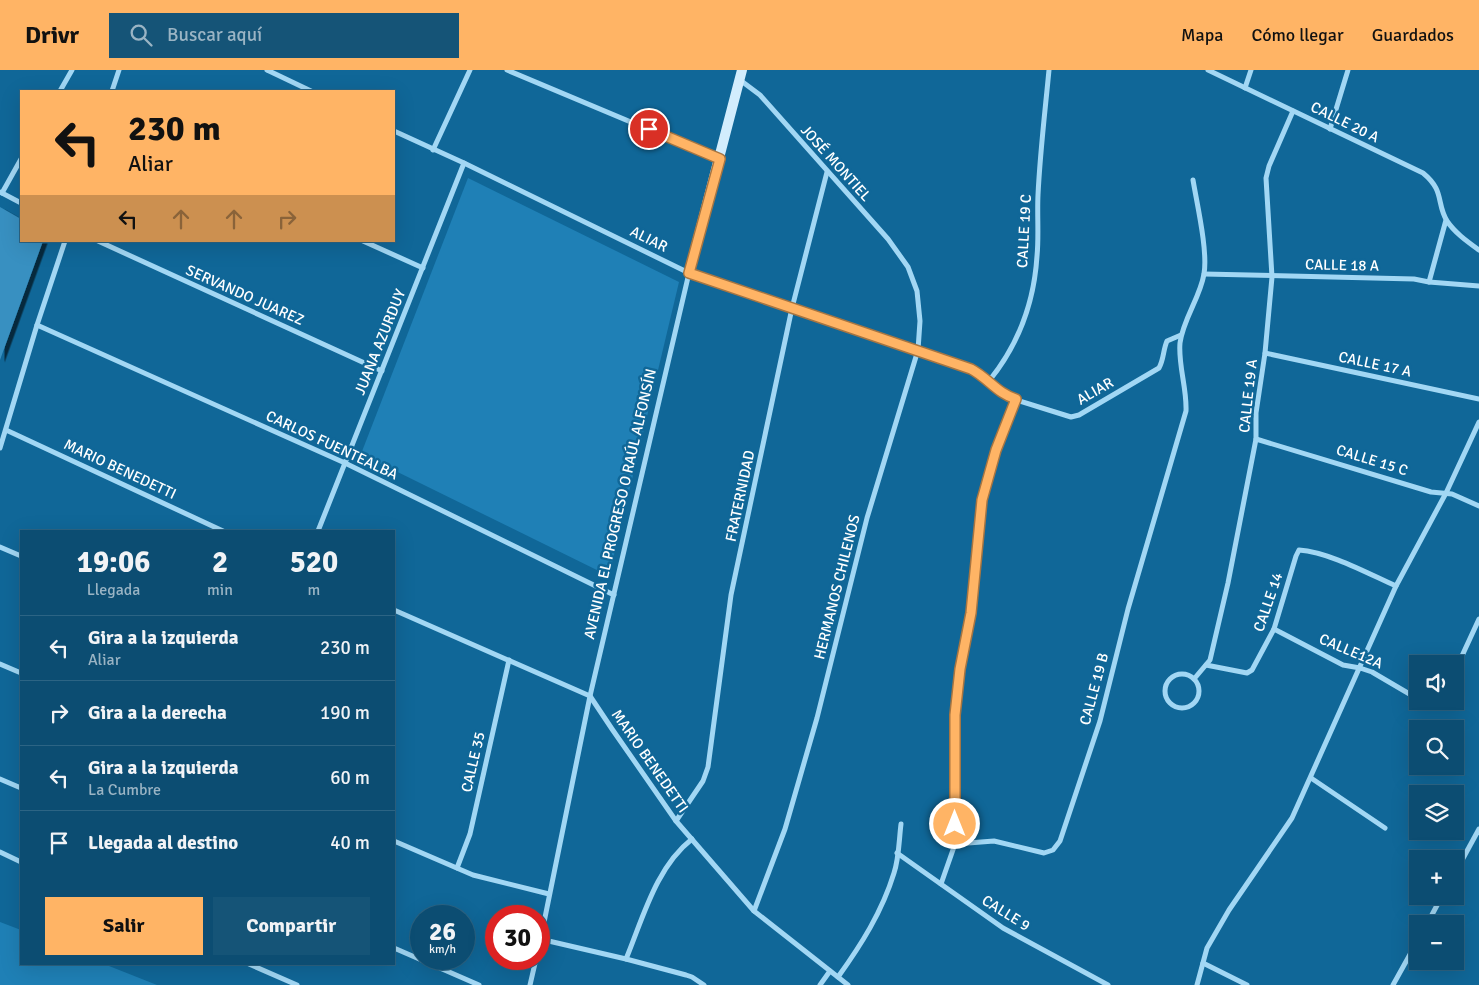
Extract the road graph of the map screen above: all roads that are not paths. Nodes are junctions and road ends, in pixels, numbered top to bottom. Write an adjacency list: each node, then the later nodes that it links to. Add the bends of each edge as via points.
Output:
1 (72, 70): 12 (street)
2 (119, 70): 13 (street)
3 (267, 70): 14 (street)
4 (470, 70): 18 (street)
5 (506, 70): 19 (street)
6 (1049, 70): 44 (street, CALLE 19 C, via 1034,286 1029,309 1013,347)
7 (1208, 70): 11 (street, CALLE 20 A)
8 (1251, 70): 11 (street)
9 (1348, 70): 16 (street)
10 (741, 75): 19 (street, AVENIDA EL PROGRESO O RAÚL ALFONSÍN); 22 (street, JOSÉ MONTIEL)
11 (1245, 88): 15 (street, CALLE 20 A)
12 (61, 90)
13 (112, 90)
14 (309, 90)
15 (1293, 111): 16 (street, CALLE 20 A); 35 (street, CALLE 19 A, via 1266,178)
16 (1330, 129): 26 (street, CALLE 20 A, via 1432,180)
17 (395, 131): 18 (street, ALIAR)
18 (433, 150): 21 (street, ALIAR)
19 (720, 159): 33 (street, AVENIDA EL PROGRESO O RAÚL ALFONSÍN)
20 (20, 161): 24 (street)
21 (464, 163): 32 (street, JUANA AZURDUY); 33 (street, ALIAR)
22 (827, 172): 31 (street, JOSÉ MONTIEL, via 888,239); 38 (street, FRATERNIDAD)
23 (1193, 180): 34 (street)
24 (1, 193): 25 (street)
25 (20, 202)
26 (1446, 220): 30 (street); 36 (street)
27 (65, 242): 39 (street)
28 (100, 242): 43 (street, SERVANDO JUAREZ)
29 (365, 242): 32 (street)
30 (1479, 250)
31 (908, 267): 41 (street, HERMANOS CHILENOS, via 917,291 920,320)
32 (423, 268): 43 (street, JUANA AZURDUY)
33 (689, 273): 38 (street, ALIAR); 59 (street, AVENIDA EL PROGRESO O RAÚL ALFONSÍN)
34 (1204, 274): 35 (street, CALLE 18 A); 40 (street)
35 (1272, 277): 36 (street, CALLE 18 A, via 1414,279); 42 (street, CALLE 19 A)
36 (1429, 282): 37 (street, CALLE 18 A)
37 (1479, 286)
38 (792, 308): 41 (street, ALIAR); 75 (street, FRATERNIDAD, via 731,595 708,767 703,781)
39 (37, 325): 48 (street); 51 (street, CARLOS FUENTEALBA)
40 (1181, 335): 45 (street, ALIAR, via 1167,341 1159,368 1079,415 1071,417); 81 (street, CALLE 19 B, via 1179,353 1186,411 1128,609 1100,721 1060,841 1054,850 1044,853 994,841)
41 (918, 350): 44 (street, ALIAR, via 971,369); 90 (street, HERMANOS CHILENOS, via 867,518 785,829)
42 (1265, 353): 46 (street, CALLE 17 A); 49 (street, CALLE 19 A, via 1256,413)
43 (382, 371): 51 (street, JUANA AZURDUY)
44 (989, 381): 45 (street, ALIAR, via 999,392)
45 (1016, 399): 81 (street, via 996,450 982,500 971,613 955,715)
46 (1479, 399)
47 (1479, 422): 52 (street)
48 (6, 430): 50 (street); 54 (street, MARIO BENEDETTI)
49 (1256, 439): 52 (street, CALLE 15 C, via 1431,492); 66 (street, CALLE 19 A, via 1228,583 1210,660)
50 (0, 448)
51 (345, 463): 55 (street, JUANA AZURDUY); 59 (street, CARLOS FUENTEALBA)
52 (1446, 492): 53 (street, CALLE 15 C); 58 (street)
53 (1479, 506)
54 (221, 530)
55 (318, 530)
56 (0, 547): 57 (street)
57 (20, 556)
58 (1396, 586): 62 (street, CALLE 14, via 1356,568 1300,550); 67 (street)
59 (614, 595): 71 (street, AVENIDA EL PROGRESO O RAÚL ALFONSÍN)
60 (395, 610): 64 (street)
61 (1479, 619): 63 (street)
62 (1274, 629): 66 (street, CALLE 14, via 1252,670 1247,673); 67 (street, CALLE12A, via 1344,665)
63 (1462, 655)
64 (509, 660): 71 (street); 86 (street, CALLE 35, via 470,834)
65 (0, 664): 68 (street)
66 (1206, 665): 69 (street, CALLE 19 A)
67 (1360, 668): 70 (street, CALLE12A); 72 (street)
68 (20, 673)
69 (1194, 679): 69 (street, via 1184,674 1169,679 1165,695 1170,704 1181,708 1192,705 1198,696 1198,684)
70 (1409, 694)
71 (590, 696): 75 (street, MARIO BENEDETTI); 88 (street, AVENIDA EL PROGRESO O RAÚL ALFONSÍN)
72 (1311, 778): 77 (street); 95 (street, via 1292,818 1229,910 1207,948)
73 (0, 779): 74 (street)
74 (20, 788)
75 (676, 821): 79 (street, MARIO BENEDETTI)
76 (901, 824): 83 (street)
77 (1385, 828)
78 (1479, 829): 84 (street)
79 (692, 839): 90 (street, MARIO BENEDETTI); 94 (street, via 672,858 658,883)
80 (395, 841): 86 (street)
81 (954, 844): 87 (street)
82 (0, 852): 85 (street)
83 (897, 853): 87 (street, CALLE 9); 99 (street, via 895,872 877,917)
84 (1464, 856)
85 (20, 862)
86 (457, 868): 88 (street, via 473,876)
87 (941, 884): 106 (street, CALLE 9, via 1003,928)
88 (550, 894): 89 (street, AVENIDA EL PROGRESO O RAÚL ALFONSÍN)
89 (548, 905)
90 (754, 911): 98 (street, MARIO BENEDETTI)
91 (550, 941): 94 (street)
92 (395, 948): 101 (street)
93 (1409, 956): 109 (street)
94 (626, 959): 103 (street, via 692,977)
95 (1203, 963): 107 (street); 108 (street)
96 (251, 965): 100 (street)
97 (533, 970): 102 (street)
98 (830, 971): 99 (street, MARIO BENEDETTI); 104 (street)
99 (838, 977): 105 (street, MARIO BENEDETTI)
100 (297, 985)
101 (479, 985)
102 (530, 985)
103 (704, 985)
104 (820, 985)
105 (848, 985)
106 (1108, 985)
107 (1197, 985)
108 (1247, 985)
109 (1392, 985)

